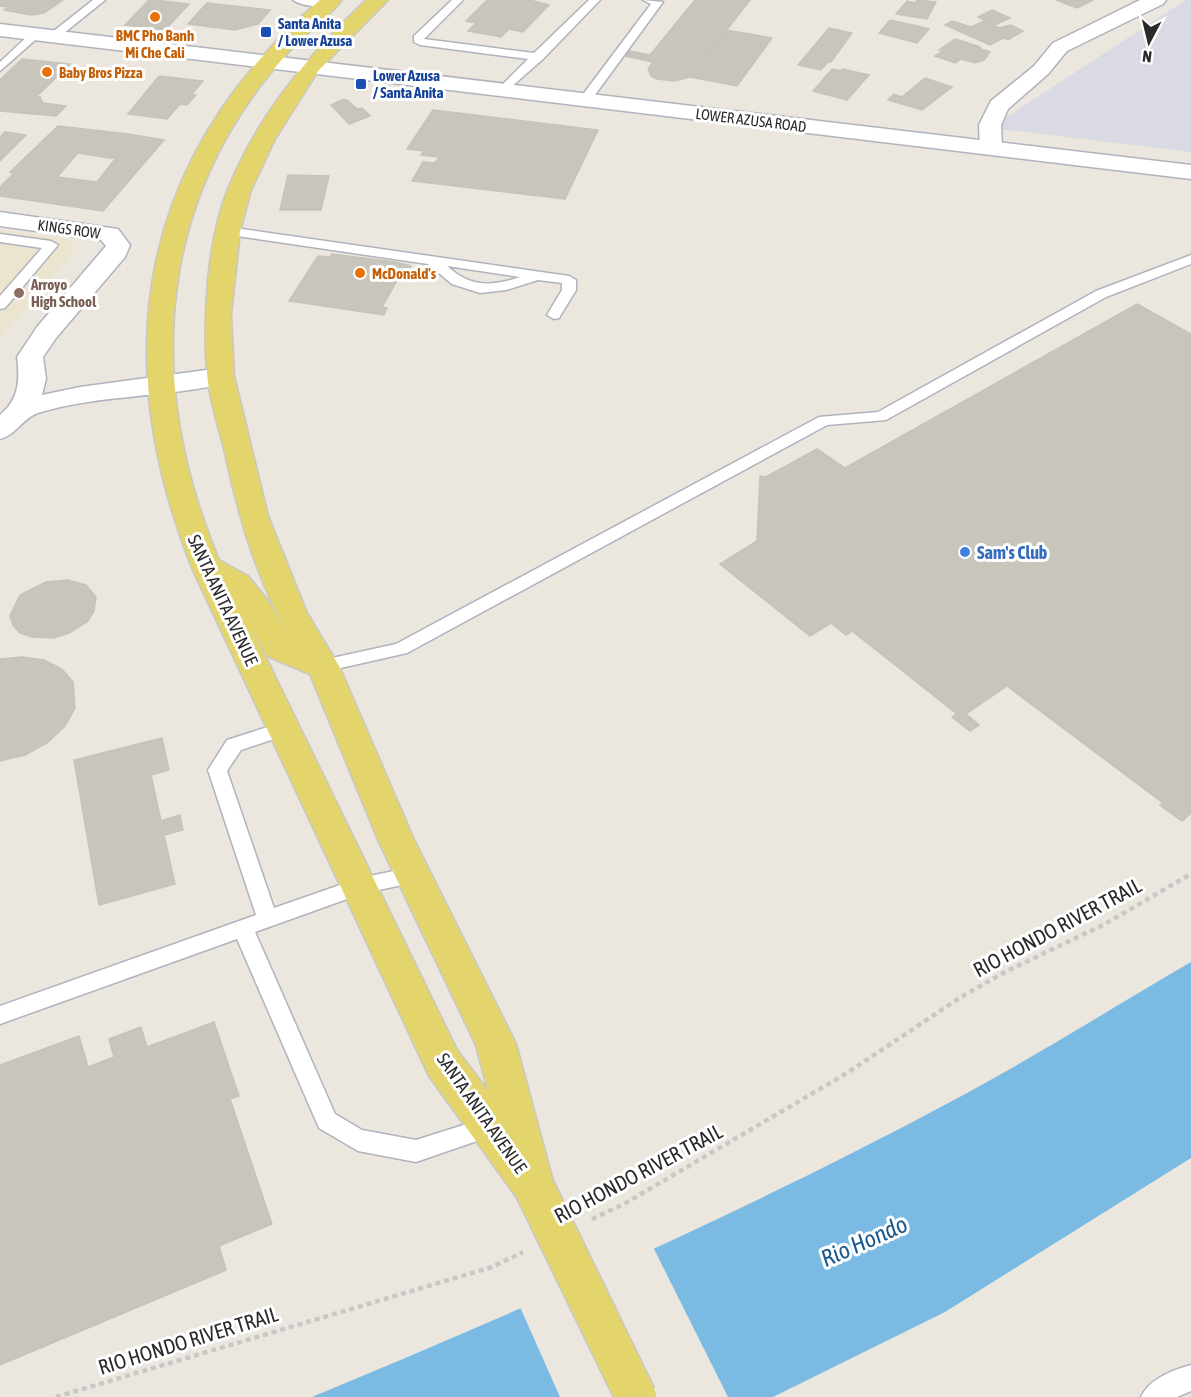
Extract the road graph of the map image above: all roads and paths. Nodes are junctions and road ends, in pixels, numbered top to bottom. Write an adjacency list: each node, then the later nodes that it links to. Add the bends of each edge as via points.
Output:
1 (100, 0): 10 (lane)
2 (298, 0): 8 (lane)
3 (378, 0): 14 (main road, SANTA ANITA AVENUE)
4 (458, 0): 11 (lane, via 418,38 420,42)
5 (595, 0): 11 (lane)
6 (648, 0): 16 (lane, via 658,2)
7 (1156, 0): 17 (main road, via 1060,47 1041,70 999,106 990,126)
8 (330, 2): 12 (main road, SANTA ANITA AVENUE, via 288,37)
9 (0, 30): 10 (main road)
10 (45, 35): 12 (main road); 13 (lane)
11 (539, 57): 15 (lane)
12 (270, 62): 14 (main road, LOWER AZUSA ROAD); 29 (main road, SANTA ANITA AVENUE, via 244,91 189,189 173,242 159,318)
13 (0, 68)
14 (310, 68): 15 (main road, LOWER AZUSA ROAD); 20 (main road, SANTA ANITA AVENUE, via 264,139 239,190)
15 (503, 90): 16 (main road, LOWER AZUSA ROAD)
16 (585, 100): 17 (main road, LOWER AZUSA ROAD)
17 (991, 148): 18 (main road, LOWER AZUSA ROAD)
18 (1191, 172)
19 (0, 219): 21 (main road, KINGS ROW)
20 (228, 231): 23 (lane); 28 (main road, SANTA ANITA AVENUE, via 218,315)
21 (58, 237): 22 (lane); 26 (lane); 30 (main road, KINGS ROW, via 109,234 118,245 45,333 30,357 33,380)
22 (0, 238)
23 (431, 259): 25 (lane); 25 (lane, via 452,281 471,288 501,289)
24 (1191, 259): 33 (lane, via 1101,294 881,417 824,420 401,649)
25 (539, 274): 27 (lane, via 569,280 569,290)
26 (0, 305)
27 (554, 315)
28 (222, 376): 29 (main road); 33 (main road, SANTA ANITA AVENUE, via 253,516 292,614)
29 (162, 383): 30 (main road); 32 (main road, SANTA ANITA AVENUE, via 171,458 189,526)
30 (25, 408): 31 (main road)
31 (0, 430)
32 (207, 567): 33 (main road, via 237,584 258,610 278,648); 34 (main road, SANTA ANITA AVENUE)
33 (323, 666): 36 (main road, SANTA ANITA AVENUE)
34 (283, 729): 37 (main road, SANTA ANITA AVENUE); 38 (lane, via 234,746 217,770)
35 (1191, 874): 42 (path, RIO HONDO RIVER TRAIL, via 1103,925 970,992 848,1073 624,1204)
36 (413, 875): 37 (lane); 41 (main road, SANTA ANITA AVENUE, via 496,1044)
37 (360, 886): 38 (lane); 41 (main road, SANTA ANITA AVENUE, via 443,1063)
38 (268, 920): 39 (lane)
39 (243, 929): 40 (lane); 41 (lane, via 327,1121 358,1140 416,1151)
40 (0, 1015)
41 (503, 1123): 46 (main road, SANTA ANITA AVENUE, bridge)
42 (583, 1223)
43 (533, 1247): 45 (path, RIO HONDO RIVER TRAIL, via 492,1266)
44 (1191, 1378): 47 (lane)
45 (56, 1397)
46 (636, 1397)
47 (1154, 1397)

